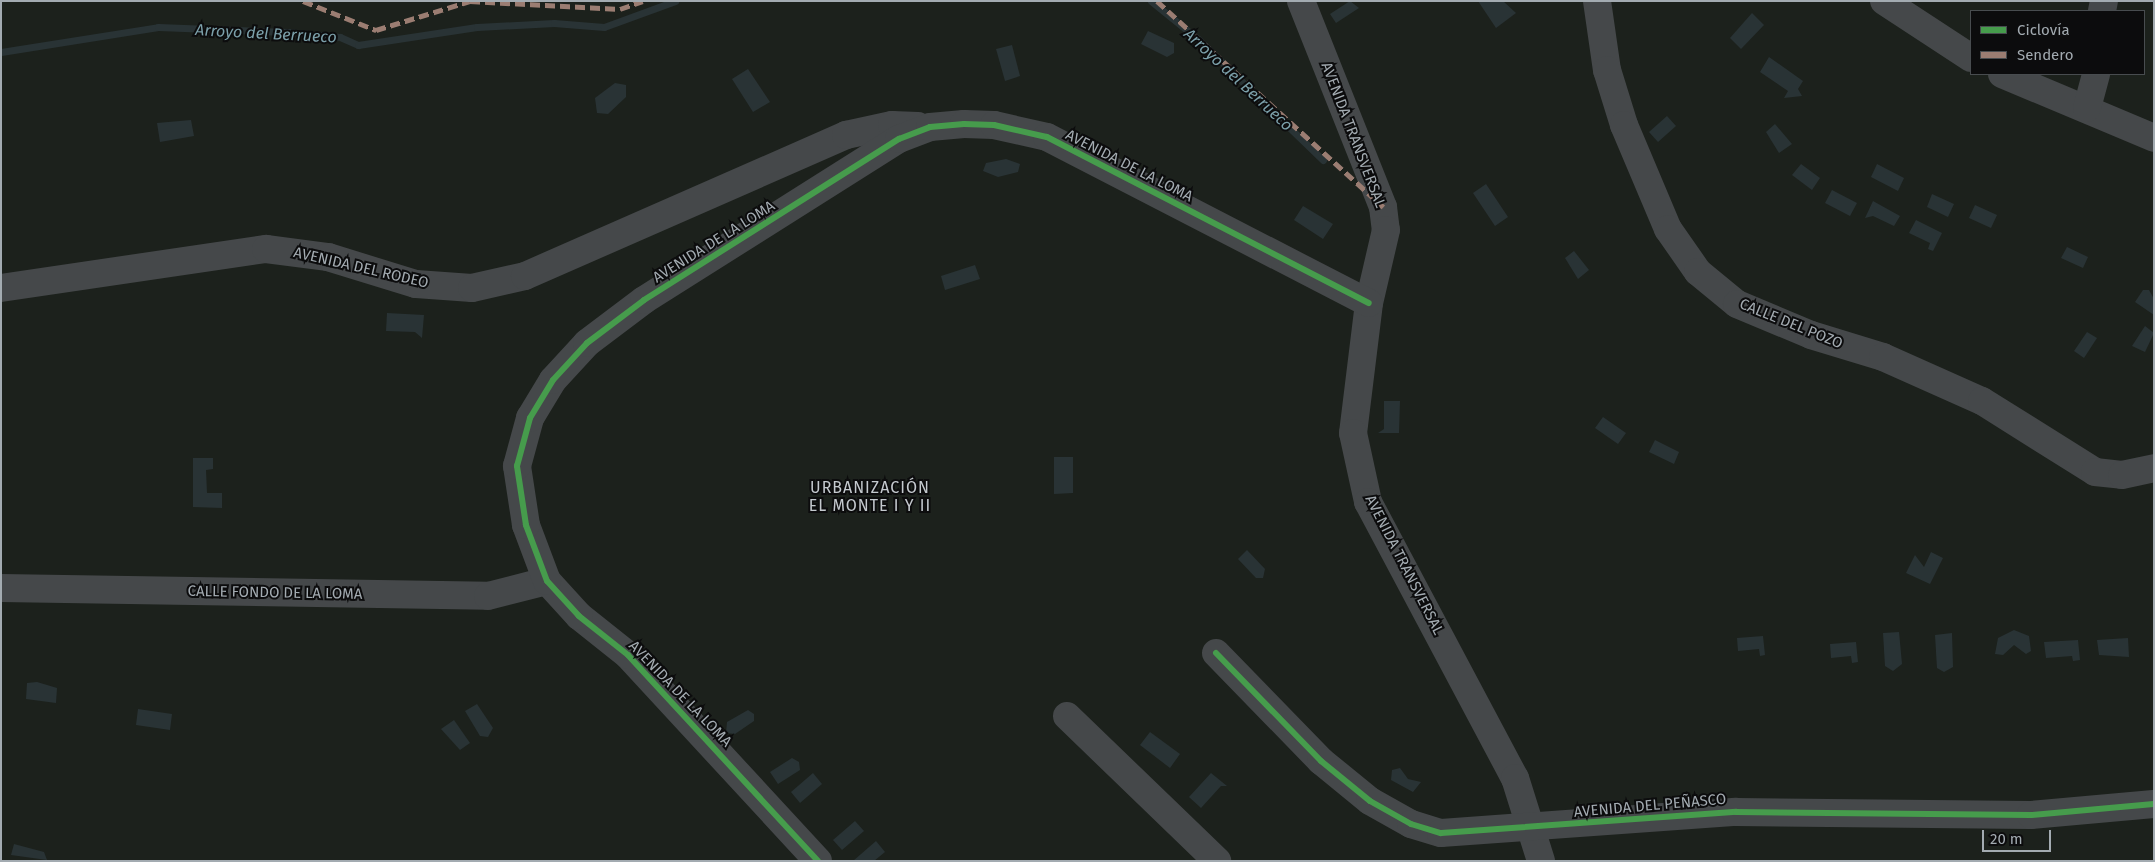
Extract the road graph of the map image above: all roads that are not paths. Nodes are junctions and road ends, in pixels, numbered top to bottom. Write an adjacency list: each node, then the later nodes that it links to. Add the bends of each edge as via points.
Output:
1 (1301, 1): 13 (street, AVENIDA TRANSVERSAL, via 1383,207 1386,230)
2 (1597, 1): 14 (street, CALLE DEL POZO, via 1607,70 1624,125 1668,229 1711,282 1737,304 1811,335 1883,357 1982,400 2095,472 2122,475)
3 (1884, 1): 4 (street)
4 (1970, 57)
5 (2004, 75): 7 (street)
6 (2096, 75): 7 (street)
7 (2087, 108): 9 (street)
8 (930, 127): 10 (street, AVENIDA DEL RODEO, via 892,125 846,135); 11 (street, AVENIDA DE LA LOMA, via 900,138); 13 (street, AVENIDA DE LA LOMA, via 994,124 1047,137)
9 (2154, 138)
10 (816, 148): 11 (street, AVENIDA DEL RODEO, via 836,146); 12 (street, AVENIDA DEL RODEO, via 524,276 472,288 416,284 328,257 266,249)
11 (859, 164): 15 (street, AVENIDA DE LA LOMA, via 644,300 586,343 553,380 530,418 517,466 526,525)
12 (1, 288)
13 (1369, 302): 20 (street, AVENIDA TRANSVERSAL, via 1353,433 1368,502 1515,778)
14 (2154, 468)
15 (547, 581): 16 (street, CALLE FONDO DE LA LOMA, via 488,596); 21 (street, AVENIDA DE LA LOMA, via 579,616 628,655)
16 (1, 588)
17 (1216, 653): 20 (street, AVENIDA DEL PEÑASCO, via 1321,760 1370,801 1411,824 1441,833)
18 (1067, 716): 22 (street)
19 (2154, 804): 20 (street, AVENIDA DEL PEÑASCO, via 2031,815 1736,812)
20 (1532, 829): 23 (street, AVENIDA TRANSVERSAL)
21 (818, 861)
22 (1217, 861)
23 (1541, 861)

